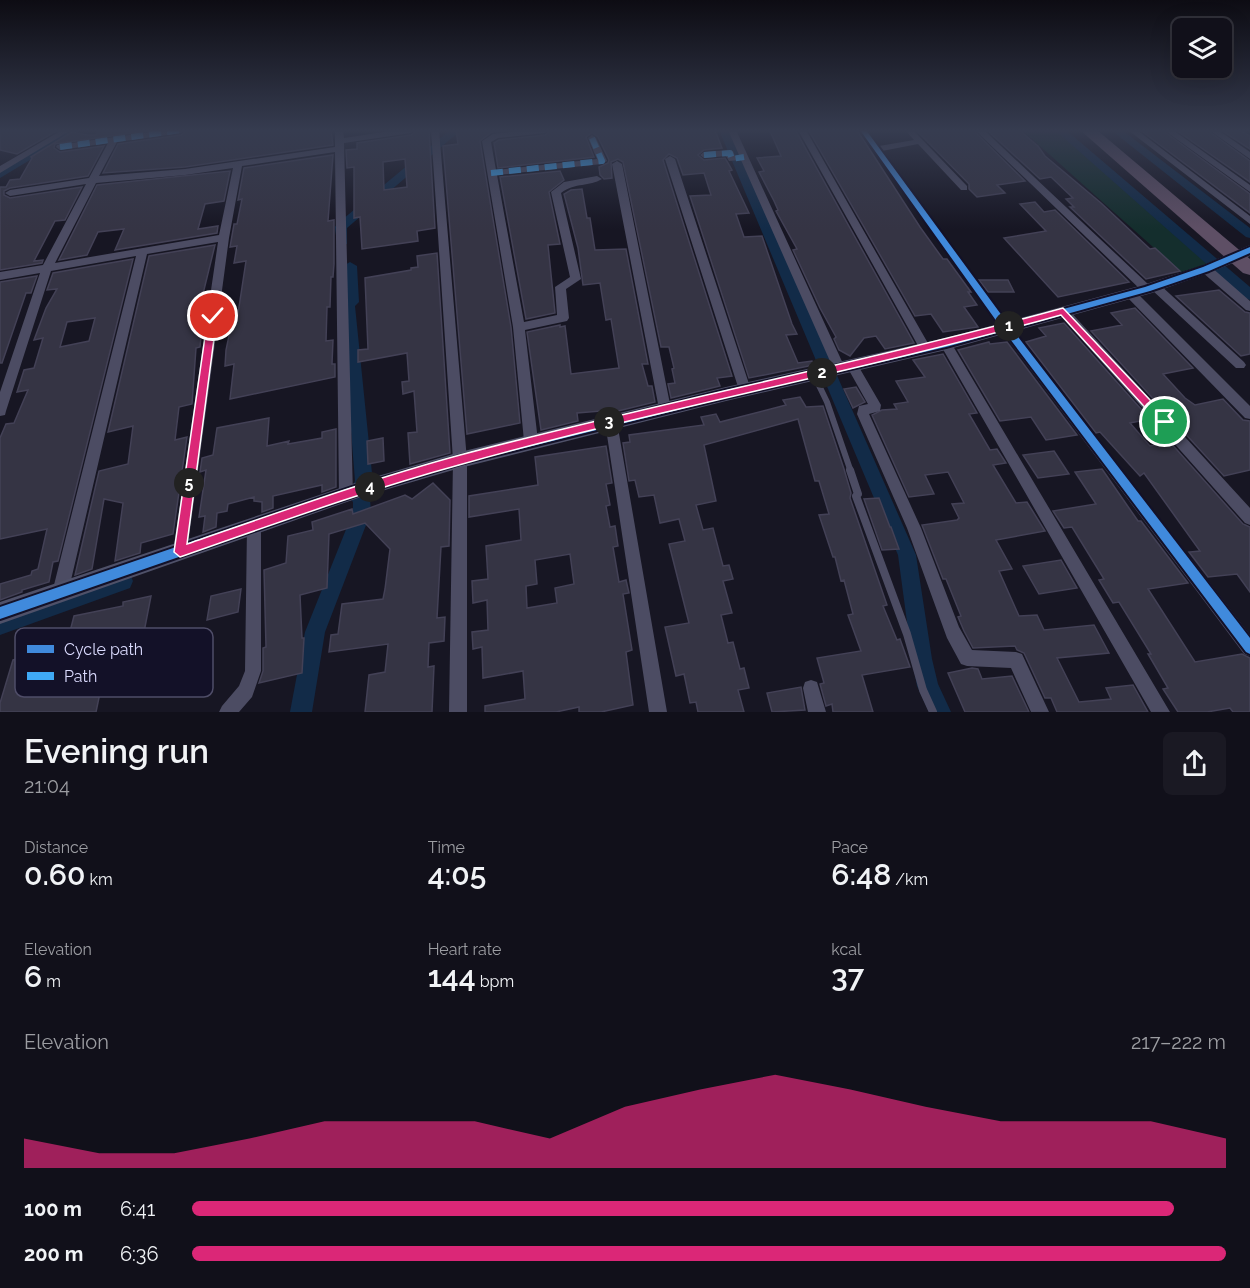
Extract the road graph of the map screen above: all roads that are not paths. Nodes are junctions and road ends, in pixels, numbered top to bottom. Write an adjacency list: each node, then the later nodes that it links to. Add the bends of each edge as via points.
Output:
1 (102, 163): 21 (street)
2 (241, 163): 17 (street)
3 (340, 163): 50 (street)
4 (438, 163): 49 (street)
5 (490, 163): 19 (street)
6 (581, 163): 19 (street)
7 (671, 163): 43 (street)
8 (746, 163): 41 (street)
9 (821, 163): 39 (street)
10 (887, 163): 37 (street)
11 (941, 163): 22 (street)
12 (1015, 163): 32 (street)
13 (1129, 163): 28 (highway)
14 (1135, 163): 28 (highway)
15 (1175, 163): 25 (street)
16 (1214, 163): 23 (street)
17 (238, 164): 21 (street); 26 (street)
18 (617, 164): 44 (street)
19 (491, 173): 36 (street)
20 (597, 179): 36 (street, via 567,184 556,192 576,279 560,287 563,318)
21 (94, 180): 24 (street); 29 (street)
22 (964, 188)
23 (1250, 189)
24 (10, 193)
25 (1250, 221)
26 (224, 238): 27 (street); 53 (street)
27 (143, 251): 29 (street); 54 (street)
28 (1244, 257): 30 (street)
29 (47, 268): 31 (street); 45 (street)
30 (1210, 268): 32 (street); 34 (street)
31 (0, 276)
32 (1150, 287): 33 (street); 40 (street)
33 (1130, 293): 35 (street); 46 (street)
34 (1250, 307)
35 (1063, 311): 37 (street); 51 (street)
36 (519, 327): 48 (street)
37 (1005, 327): 38 (street); 56 (street)
38 (946, 344): 39 (street); 64 (street)
39 (925, 348): 41 (street)
40 (1240, 365)
41 (843, 367): 42 (street); 63 (street, via 875,405 863,414 967,658 1016,660)
42 (814, 375): 43 (street); 62 (lane, via 827,402)
43 (745, 390): 44 (street)
44 (665, 409): 47 (street)
45 (0, 411)
46 (1250, 414)
47 (611, 422): 48 (street); 60 (street)
48 (531, 441): 49 (street)
49 (460, 460): 50 (street); 59 (street)
50 (353, 493): 52 (street)
51 (1250, 518)
52 (254, 526): 53 (street); 58 (street, via 253,671 246,691)
53 (180, 552): 54 (street)
54 (60, 593): 55 (street)
55 (0, 613)
56 (1250, 648)
57 (811, 688): 61 (street)
58 (228, 712)
59 (458, 712)
60 (658, 712)
61 (817, 712)
62 (933, 712)
63 (1040, 712)
64 (1161, 712)

